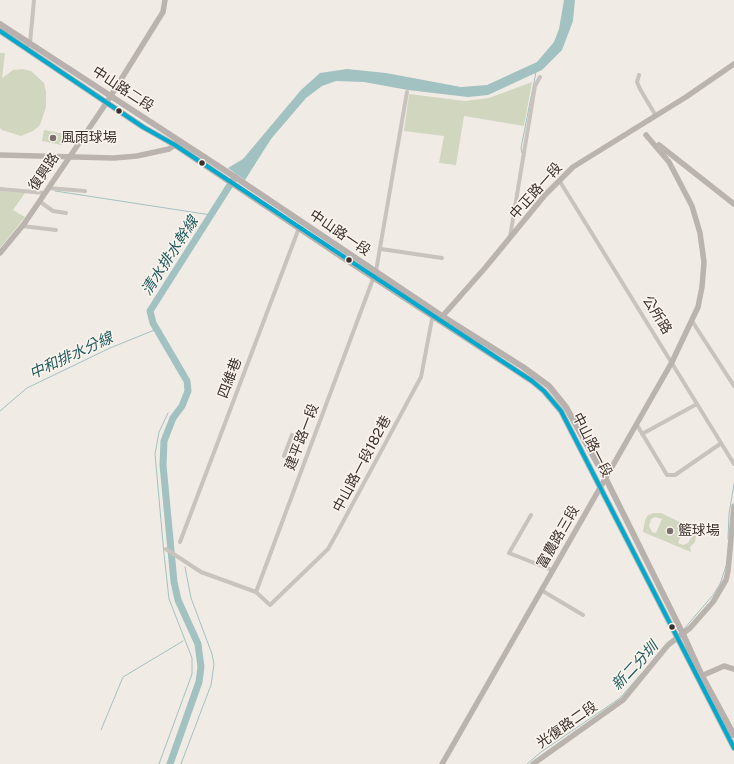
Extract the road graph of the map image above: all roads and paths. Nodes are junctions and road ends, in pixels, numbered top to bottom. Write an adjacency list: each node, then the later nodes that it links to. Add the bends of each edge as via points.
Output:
1 (34, 0): 5 (street)
2 (165, 0): 10 (street, 復興路, via 163,12)
3 (0, 24): 5 (main road, 中山路二段)
4 (0, 31): 5 (main road, 中山路二段)
5 (28, 45): 10 (main road, 中山路二段); 11 (main road, 中山路二段)
6 (734, 64): 12 (street, 中正路一段)
7 (639, 75): 12 (street, via 637,82)
8 (540, 77): 32 (street, via 535,86)
9 (407, 92): 33 (street, 建平路一段)
10 (111, 96): 11 (street, 復興路); 15 (main road, 中山路二段)
11 (107, 102): 15 (main road, 中山路二段, via 143,127); 17 (street, 復興路)
12 (656, 116): 13 (street, 中正路一段)
13 (636, 129): 14 (street); 20 (street, 中正路一段, via 573,167)
14 (646, 136): 18 (street); 19 (street, 富農路三段)
15 (177, 143): 17 (street, via 169,149 134,156); 22 (main road, 中山路二段)
16 (0, 155): 17 (street)
17 (70, 156): 23 (street, 復興路)
18 (674, 157): 19 (street, via 671,157); 26 (street)
19 (669, 162): 39 (street, 富農路三段, via 686,192 700,233 704,262 702,287)
20 (559, 180): 32 (street, 中正路一段); 40 (street, 公所路)
21 (0, 189): 23 (street)
22 (246, 189): 28 (main road, 中山路一段); 30 (main road, 中山路一段)
23 (47, 190): 24 (street); 25 (street, 復興路)
24 (85, 191)
25 (39, 201): 27 (street, via 53,211); 29 (street, 復興路)
26 (734, 204)
27 (66, 214)
28 (302, 222): 30 (street, 四維巷); 36 (main road, 中山路一段)
29 (22, 226): 31 (street); 34 (street, 復興路)
30 (299, 228): 36 (main road, 中山路一段); 53 (street, 四維巷)
31 (56, 230)
32 (509, 239): 38 (street, 中正路一段)
33 (381, 249): 35 (street); 36 (street, 建平路一段)
34 (0, 253)
35 (442, 258)
36 (375, 274): 37 (main road, 中山路一段); 57 (street, 建平路一段)
37 (433, 313): 38 (main road, 中山路一段); 57 (street, 中山路一段182巷, via 421,377 328,549 270,605)
38 (440, 318): 49 (main road, 中山路一段, via 550,386 566,407); 50 (main road, 中山路一段, via 544,391 561,411)
39 (692, 320): 40 (street, 富農路三段); 41 (street)
40 (672, 362): 42 (street, 公所路); 43 (street, 富農路三段)
41 (734, 386)
42 (697, 404): 44 (street); 46 (street, 公所路)
43 (637, 425): 44 (street); 49 (street, 富農路三段)
44 (642, 434): 46 (street, via 667,476 675,475)
45 (292, 435): 47 (street)
46 (720, 444): 48 (street, 公所路)
47 (284, 456)
48 (734, 464)
49 (606, 479): 50 (street, 富農路三段); 59 (main road, 中山路一段)
50 (601, 487): 55 (street, 富農路三段); 59 (main road, 中山路一段)
51 (734, 506): 59 (street, 光復路二段, via 731,554 726,580 713,602)
52 (531, 515): 55 (street, via 509,553)
53 (180, 542)
54 (166, 549): 57 (street, via 201,572)
55 (552, 570): 56 (street, 富農路三段)
56 (541, 590): 58 (street); 64 (street, 富農路三段)
57 (256, 592)
58 (583, 615)
59 (681, 636): 61 (main road, 中山路一段); 65 (street, 光復路二段, via 668,645 623,700)
60 (734, 669): 61 (street, via 724,666)
61 (700, 677): 62 (main road, 中山路一段); 63 (main road, 中山路一段)
62 (734, 735)
63 (734, 748)
64 (442, 764)
65 (533, 764)

